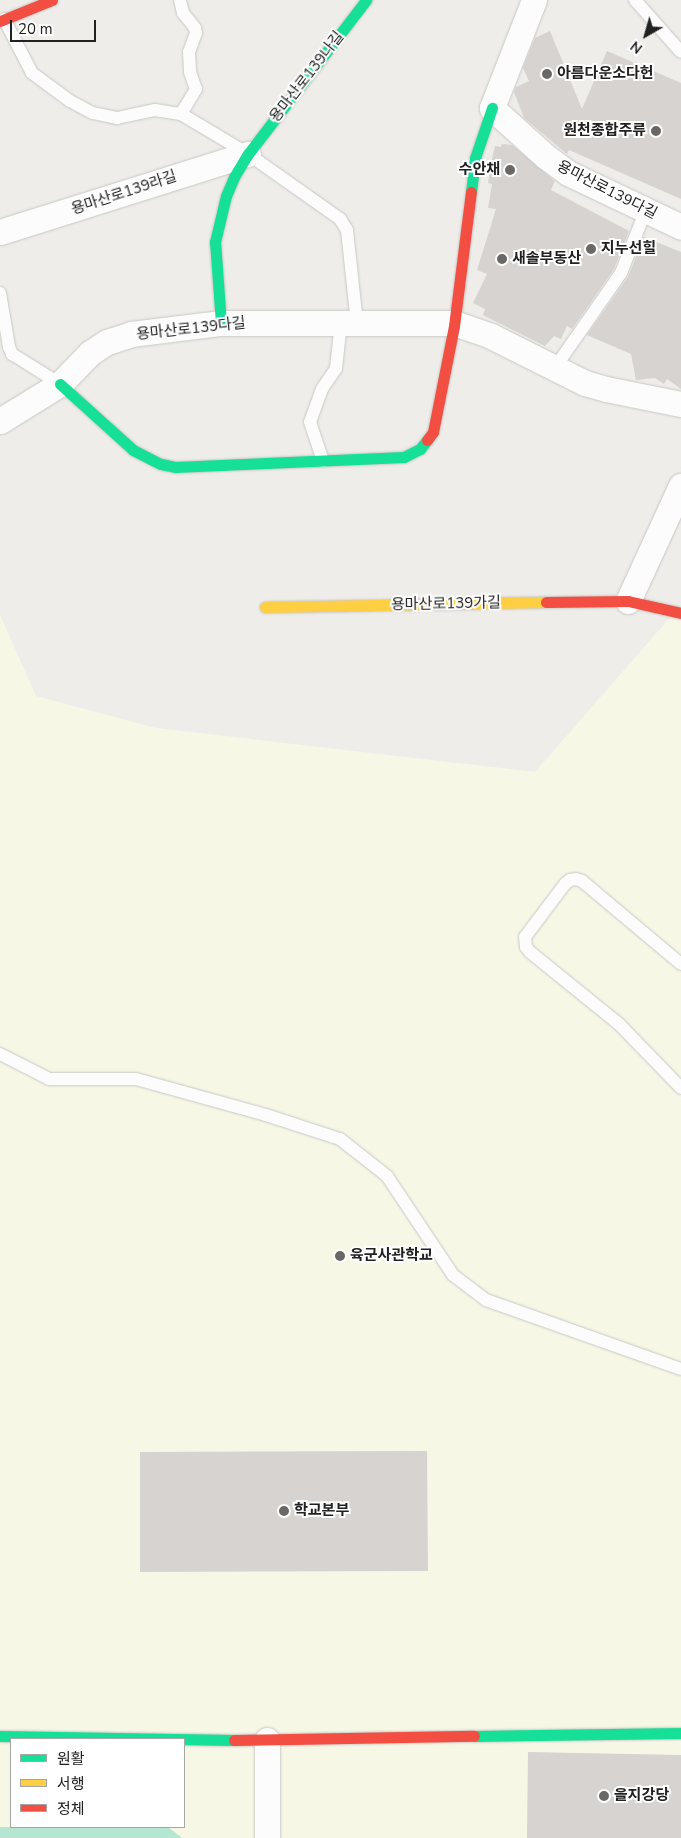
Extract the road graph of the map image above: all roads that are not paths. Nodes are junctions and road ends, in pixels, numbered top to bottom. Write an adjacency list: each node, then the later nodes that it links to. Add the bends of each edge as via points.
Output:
1 (52, 0): 6 (street)
2 (180, 0): 9 (lane, via 180,6 196,33 189,52 190,72 196,89)
3 (366, 0): 10 (street, 용마산로139나길)
4 (534, 0): 8 (street)
5 (635, 0): 7 (lane)
6 (2, 20): 9 (lane, via 32,73 70,101 93,113 117,118 155,110)
7 (681, 52)
8 (492, 108): 11 (street, 용마산로139다길, via 568,173); 17 (street, via 475,158)
9 (181, 114): 10 (lane)
10 (248, 154): 13 (street, 용마산로139라길); 15 (street, 용마산로139나길, via 226,196 217,230 215,256); 16 (lane, via 345,225)
11 (646, 210): 12 (street, 용마산로139다길); 18 (lane, via 620,273)
12 (681, 227)
13 (0, 232)
14 (0, 293): 19 (lane, via 12,354)
15 (221, 323): 16 (street, 용마산로139다길); 19 (street, 용마산로139다길, via 132,334 107,342 90,353)
16 (349, 323): 17 (street, 용마산로139다길); 22 (lane, via 336,368 322,389 310,422)
17 (454, 323): 18 (street, 용마산로139다길, via 491,336); 22 (street, via 433,432 424,445 404,457)
18 (554, 369): 20 (street, 용마산로139다길, via 606,390)
19 (60, 384): 21 (street, 용마산로139다길); 22 (street, via 133,450 160,464 175,467)
20 (681, 404)
21 (0, 421)
22 (323, 461)
23 (681, 486): 24 (street)
24 (628, 601): 25 (street, 용마산로139가길); 26 (street, 용마산로139가길)
25 (265, 607)
26 (681, 613)
27 (681, 964): 29 (lane, via 576,879 565,884 525,936 530,952 619,1024)
28 (0, 1054): 30 (lane, via 49,1079 136,1079 340,1139 387,1176 454,1275 486,1300)
29 (681, 1088)
30 (681, 1369)
31 (681, 1733): 35 (street)
32 (0, 1736): 33 (street)
33 (134, 1738)
34 (185, 1739): 35 (street)
35 (268, 1740): 36 (street)
36 (268, 1838)

